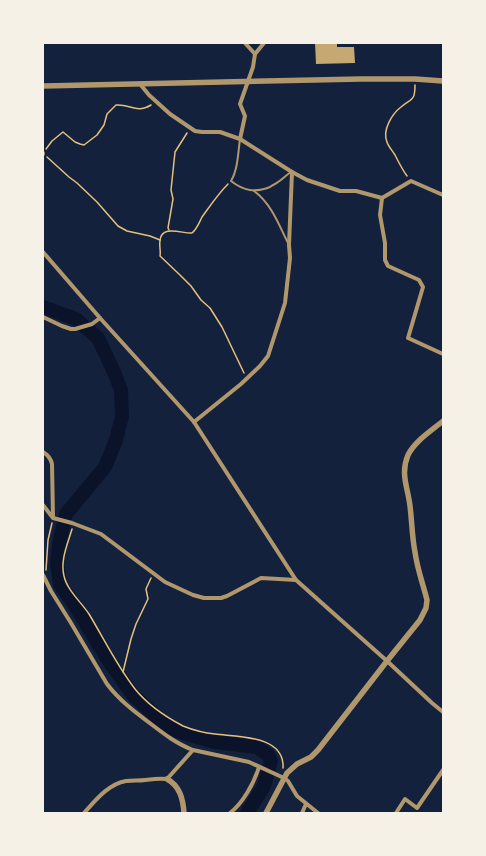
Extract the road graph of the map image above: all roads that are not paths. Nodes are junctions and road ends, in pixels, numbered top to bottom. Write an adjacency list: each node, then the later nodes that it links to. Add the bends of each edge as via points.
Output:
1 (245, 43): 3 (street)
2 (264, 43): 3 (street)
3 (255, 54): 6 (street)
4 (443, 74): 5 (street)
5 (442, 81): 6 (street, via 361,79)
6 (247, 82): 7 (street); 9 (street, via 240,104 246,116)
7 (140, 84): 8 (street); 9 (street, via 170,114 195,131 220,132)
8 (43, 86)
9 (240, 139): 10 (street); 11 (lane, via 231,181)
10 (292, 172): 11 (lane, via 273,185); 13 (street, via 340,191 356,191); 14 (street)
11 (253, 190): 14 (lane, via 266,202)
12 (443, 195): 13 (street, via 411,181)
13 (382, 198): 18 (street, via 380,215 385,260 388,266 419,280 423,287 408,338)
14 (289, 246): 20 (street, via 285,303 268,356 247,378)
15 (43, 252): 17 (street)
16 (43, 318): 17 (street, via 71,329 92,324)
17 (100, 318): 20 (street)
18 (443, 354)
19 (443, 421): 26 (street, via 413,447 405,467 415,552 427,604 420,620)
20 (194, 422): 25 (street)
21 (43, 452): 23 (street, via 52,460)
22 (43, 505): 23 (street)
23 (54, 518): 25 (street, via 101,534 165,582 193,595 210,599 221,598 261,578)
24 (44, 577): 28 (street, via 100,674 114,693 124,704 155,727 179,744)
25 (296, 580): 26 (street)
26 (387, 661): 27 (street); 31 (street, via 318,750)
27 (443, 712)
28 (193, 750): 29 (street, via 248,762); 32 (street)
29 (261, 768): 31 (street); 36 (street, via 245,796)
30 (443, 770): 40 (street, via 416,808 405,799)
31 (282, 777): 33 (street); 37 (street)
32 (167, 778): 34 (street, via 120,782 108,789); 35 (street, via 177,786)
33 (306, 804): 38 (street); 39 (street)
34 (84, 813)
35 (184, 813)
36 (230, 813)
37 (266, 813)
38 (302, 813)
39 (318, 813)
40 (396, 813)

